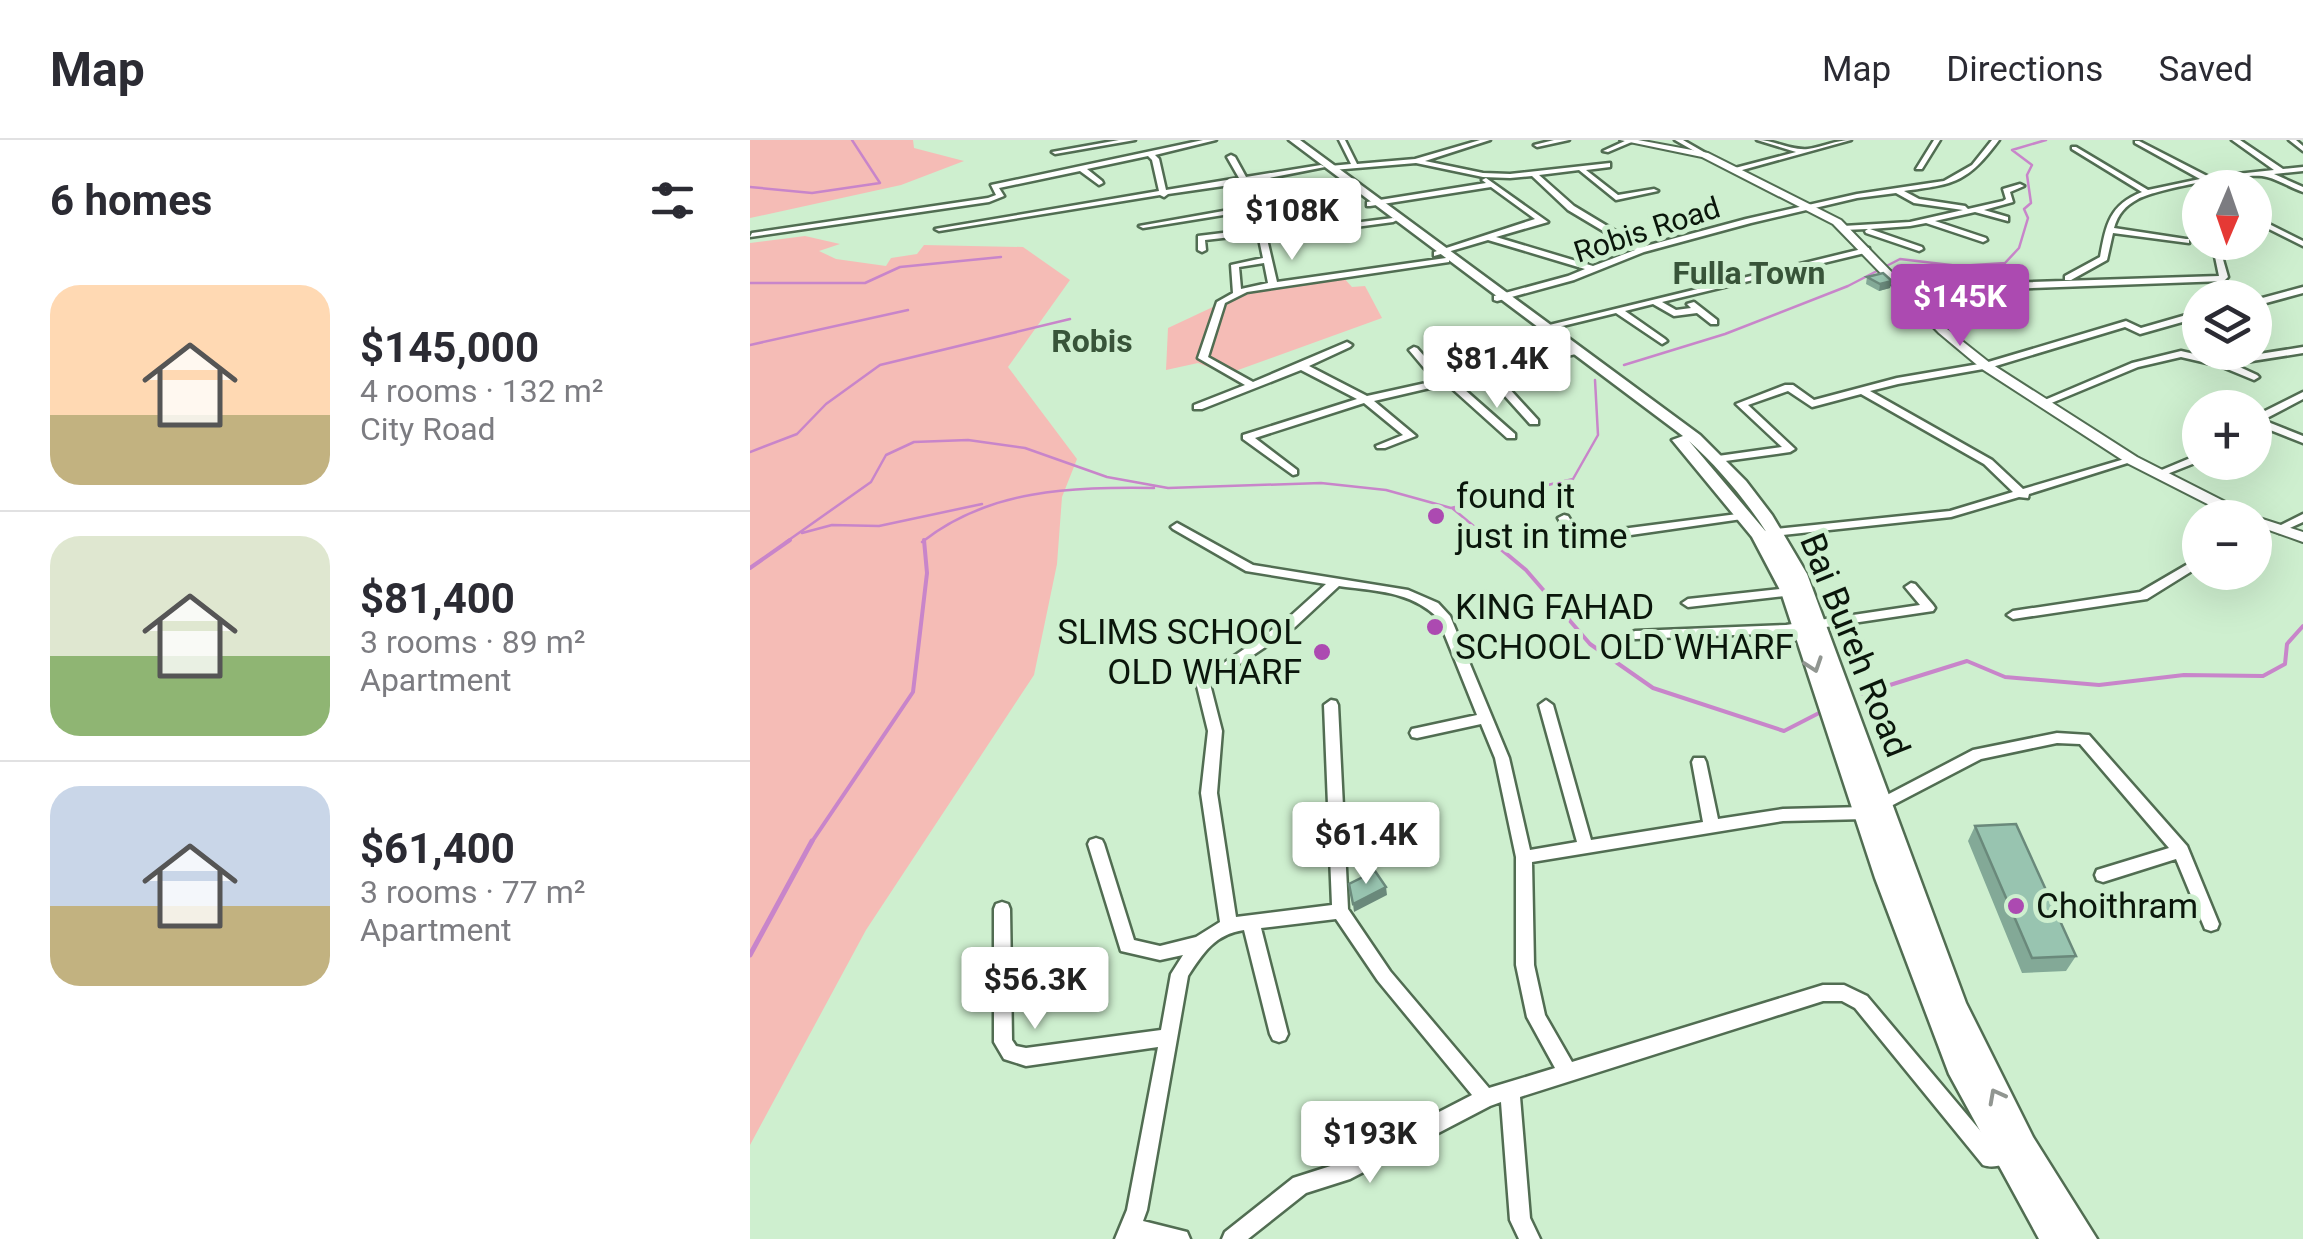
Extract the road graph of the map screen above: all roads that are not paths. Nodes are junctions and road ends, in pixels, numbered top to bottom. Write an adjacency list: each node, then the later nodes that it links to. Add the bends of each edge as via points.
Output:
1 (1132, 140): 22 (street)
2 (1170, 140): 19 (street)
3 (1214, 140): 19 (street)
4 (1284, 140): 38 (highway, Bai Bureh Road)
5 (1294, 140): 38 (highway, Bai Bureh Road)
6 (1342, 140): 30 (street)
7 (1487, 140): 28 (street)
8 (1566, 140): 18 (street)
9 (1678, 140): 26 (street)
10 (1762, 140): 24 (street)
11 (1848, 140): 24 (street)
12 (1938, 140): 31 (street)
13 (1996, 140): 50 (street, Robis Road, via 1961,176)
14 (2235, 140): 36 (street)
15 (2292, 140): 21 (street)
16 (1627, 141): 23 (street); 26 (main road)
17 (2137, 142): 35 (street)
18 (1538, 145)
19 (1180, 148): 25 (street)
20 (2074, 148): 51 (street)
21 (2303, 150)
22 (1056, 152)
23 (1606, 152)
24 (1804, 152): 34 (street)
25 (1150, 153): 32 (street); 52 (street)
26 (1704, 155): 34 (main road)
27 (1230, 157): 43 (street)
28 (1416, 161): 30 (street); 41 (street)
29 (1606, 165): 33 (street)
30 (1355, 166): 38 (street)
31 (1919, 166)
32 (1080, 167): 44 (street); 67 (street, via 994,187 1000,196 989,200)
33 (1582, 170): 40 (street); 49 (street, via 1616,198)
34 (1738, 170): 54 (main road)
35 (2184, 170)
36 (2282, 172): 37 (street); 39 (street)
37 (2300, 172)
38 (1332, 173): 43 (street); 53 (highway, Bai Bureh Road); 55 (street, via 1253,200)
39 (2272, 173)
40 (1534, 174): 41 (street); 74 (street, via 1571,208)
41 (1483, 175): 45 (street)
42 (2272, 177): 48 (street)
43 (1244, 180): 52 (street)
44 (1098, 183)
45 (1490, 184): 53 (street); 68 (street, via 1542,221)
46 (2020, 186): 56 (street, via 2006,191 2009,202)
47 (2182, 186): 51 (street)
48 (2303, 190)
49 (1654, 191)
50 (1898, 191): 54 (street, Robis Road); 56 (street)
51 (2148, 193): 65 (street, via 2121,206)
52 (1164, 195): 64 (street)
53 (1375, 204): 58 (highway, Bai Bureh Road); 76 (highway, Bai Bureh Road)
54 (1812, 207): 62 (main road); 74 (street, Robis Road)
55 (1247, 209): 60 (street); 66 (street)
56 (1972, 210): 57 (street); 59 (street)
57 (2005, 219)
58 (1393, 220): 66 (street); 76 (highway, Bai Bureh Road)
59 (1927, 221): 61 (street); 69 (street)
60 (1142, 226)
61 (1858, 227): 62 (street); 72 (street)
62 (1843, 228): 75 (main road)
63 (2272, 228): 71 (street)
64 (940, 229)
65 (2111, 230): 70 (street); 80 (street, via 2104,258)
66 (1262, 234): 73 (street, via 1201,238); 77 (street)
67 (752, 235)
68 (1489, 238): 76 (street); 79 (street)
69 (1984, 240)
70 (2182, 241)
71 (2303, 244)
72 (1919, 249)
73 (1202, 250)
74 (1640, 250): 79 (street, Robis Road)
75 (1866, 250): 85 (street); 89 (main road)
76 (1443, 256): 81 (street); 86 (highway, Bai Bureh Road)
77 (1266, 260): 81 (street); 84 (street, via 1235,265)
78 (2219, 260): 80 (street, via 2221,278)
79 (1590, 268): 86 (street, Robis Road)
80 (2058, 282): 82 (street)
81 (1273, 285): 84 (street)
82 (2005, 286): 88 (street); 89 (street)
83 (2303, 290): 87 (street)
84 (1237, 294): 109 (street, via 1221,302 1202,354)
85 (1679, 295): 90 (street); 92 (street)
86 (1501, 297): 95 (highway, Bai Bureh Road); 100 (highway, Bai Bureh Road)
87 (2272, 298)
88 (2017, 299)
89 (1916, 300): 104 (main road)
90 (1655, 301): 91 (street); 92 (street, via 1674,313)
91 (1618, 310): 95 (street); 96 (street)
92 (1698, 310): 94 (street)
93 (2182, 319): 104 (street, via 2140,331 2126,324)
94 (1714, 322)
95 (1546, 328): 100 (highway, Bai Bureh Road)
96 (1662, 341)
97 (1347, 345): 103 (street)
98 (1414, 350): 108 (street)
99 (2303, 350): 102 (street)
100 (1574, 352): 106 (street); 121 (highway, Bai Bureh Road); 128 (highway, Bai Bureh Road, via 1684,443)
101 (2182, 354): 113 (street, via 2135,365)
102 (2272, 355)
103 (1301, 366): 109 (street); 112 (street)
104 (1986, 366): 110 (street); 113 (main road)
105 (2238, 370): 107 (street)
106 (1490, 373): 108 (street); 116 (street)
107 (2254, 377)
108 (1445, 382): 112 (street); 118 (street)
109 (1252, 385): 114 (street)
110 (1861, 390): 121 (street, via 1812,404 1788,388 1741,404 1790,449); 126 (street, via 1988,462)
111 (2303, 395): 115 (street)
112 (1367, 400): 120 (street, via 1411,436); 124 (street, via 1247,437)
113 (2045, 402): 122 (main road)
114 (1198, 408)
115 (2272, 411)
116 (1534, 422)
117 (2272, 427): 119 (street)
118 (1511, 436)
119 (2303, 440)
120 (1380, 446)
121 (1718, 458): 134 (highway, Bai Bureh Road)
122 (2132, 460): 125 (main road); 126 (street)
123 (2182, 464): 125 (street)
124 (1293, 472)
125 (2158, 474): 127 (main road)
126 (2024, 496): 134 (street, via 1918,520)
127 (2211, 500)
128 (1745, 516): 130 (street, via 1582,538); 134 (highway, Bai Bureh Road)
129 (2303, 517): 133 (street)
130 (1564, 518)
131 (2272, 526): 133 (main road)
132 (1177, 528): 137 (street, via 1250,568)
133 (2279, 528): 135 (main road)
134 (1768, 534): 139 (highway, Bai Bureh Road); 142 (highway, Bai Bureh Road)
135 (2303, 537)
136 (2182, 572): 141 (street, via 2143,596)
137 (1336, 582): 146 (street, via 1434,603); 160 (street, via 1290,624 1204,682 1214,731 1209,793)
138 (1911, 587): 142 (street, via 1928,608)
139 (1790, 592): 140 (street); 142 (highway, Bai Bureh Road)
140 (1688, 603)
141 (2013, 615)
142 (1809, 624): 143 (street); 149 (highway, Bai Bureh Road)
143 (1635, 635)
144 (1331, 705): 157 (street)
145 (1546, 705): 152 (street)
146 (1486, 718): 147 (street); 154 (street)
147 (1418, 733)
148 (1698, 762): 150 (street)
149 (1875, 810): 150 (street); 153 (street, via 1978,754 2084,739); 167 (highway, Bai Bureh Road)
150 (1712, 827): 152 (street)
151 (1096, 844): 161 (street, via 1127,946 1160,953)
152 (1586, 848): 154 (street)
153 (2181, 851): 155 (street); 159 (street)
154 (1524, 857): 164 (street, via 1526,964 1536,1017)
155 (2103, 875)
156 (1002, 908): 163 (street, via 1003,1042 1010,1053 1026,1057)
157 (1340, 911): 158 (street); 166 (street, via 1384,976)
158 (1251, 923): 160 (street); 162 (street)
159 (2211, 924)
160 (1229, 925): 161 (street)
161 (1200, 943): 163 (street, via 1180,974)
162 (1279, 1034)
163 (1168, 1037): 168 (street)
164 (1566, 1072): 165 (street); 167 (street, via 1844,993 1861,1002 1990,1158)
165 (1510, 1090): 166 (street); 171 (street, via 1520,1220)
166 (1486, 1098): 170 (street, via 1343,1172 1300,1184)
167 (2015, 1151): 172 (highway, Bai Bureh Road); 173 (highway, Bai Bureh Road)
168 (1127, 1234): 169 (street)
169 (1180, 1239)
170 (1232, 1239)
171 (1530, 1239)
172 (2056, 1239)
173 (2082, 1239)

